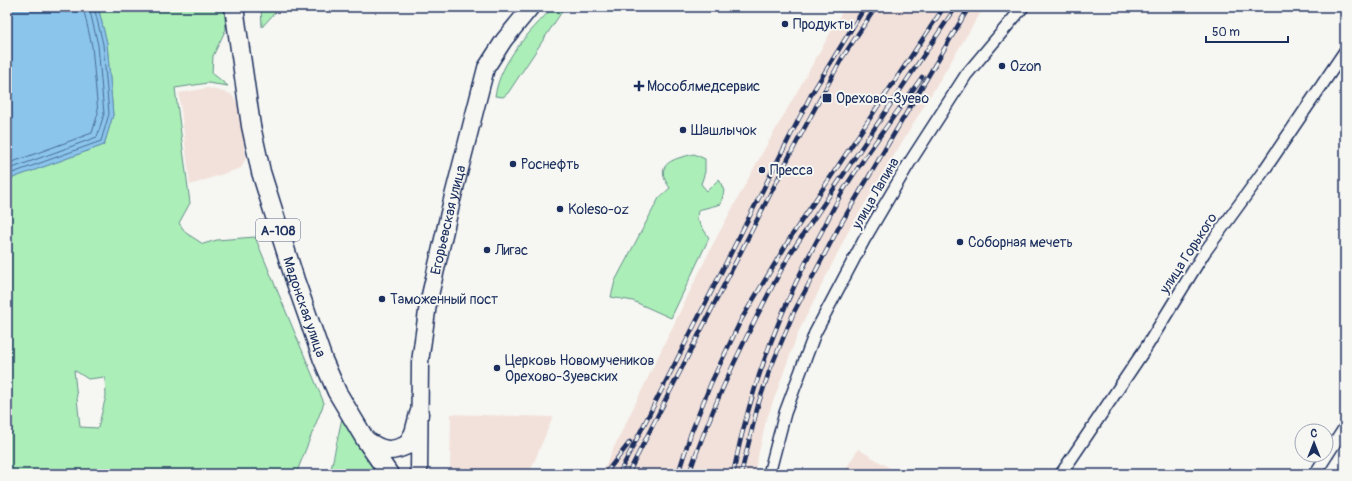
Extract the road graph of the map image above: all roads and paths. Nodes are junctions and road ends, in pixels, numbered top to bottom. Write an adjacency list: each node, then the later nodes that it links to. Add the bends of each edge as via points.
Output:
1 (234, 7): 7 (highway, Мадонская улица / А-108, via 251,126 274,219 323,360 337,392)
2 (531, 7): 5 (main road, Егорьевская улица, via 504,40 486,68 428,304 420,362)
3 (1023, 7): 10 (street, улица Лапина, via 966,75 908,165 864,240 815,332 785,413)
4 (1345, 52): 11 (street, улица Горького, via 1204,253 1147,346)
5 (419, 414): 7 (highway, via 414,433 406,446 387,451); 9 (main road, Егорьевская улица)
6 (1345, 427): 12 (street)
7 (365, 439): 8 (highway, Мадонская улица / А-108)
8 (389, 474)
9 (419, 474)
10 (769, 474)
11 (1061, 474)
12 (1315, 474)

